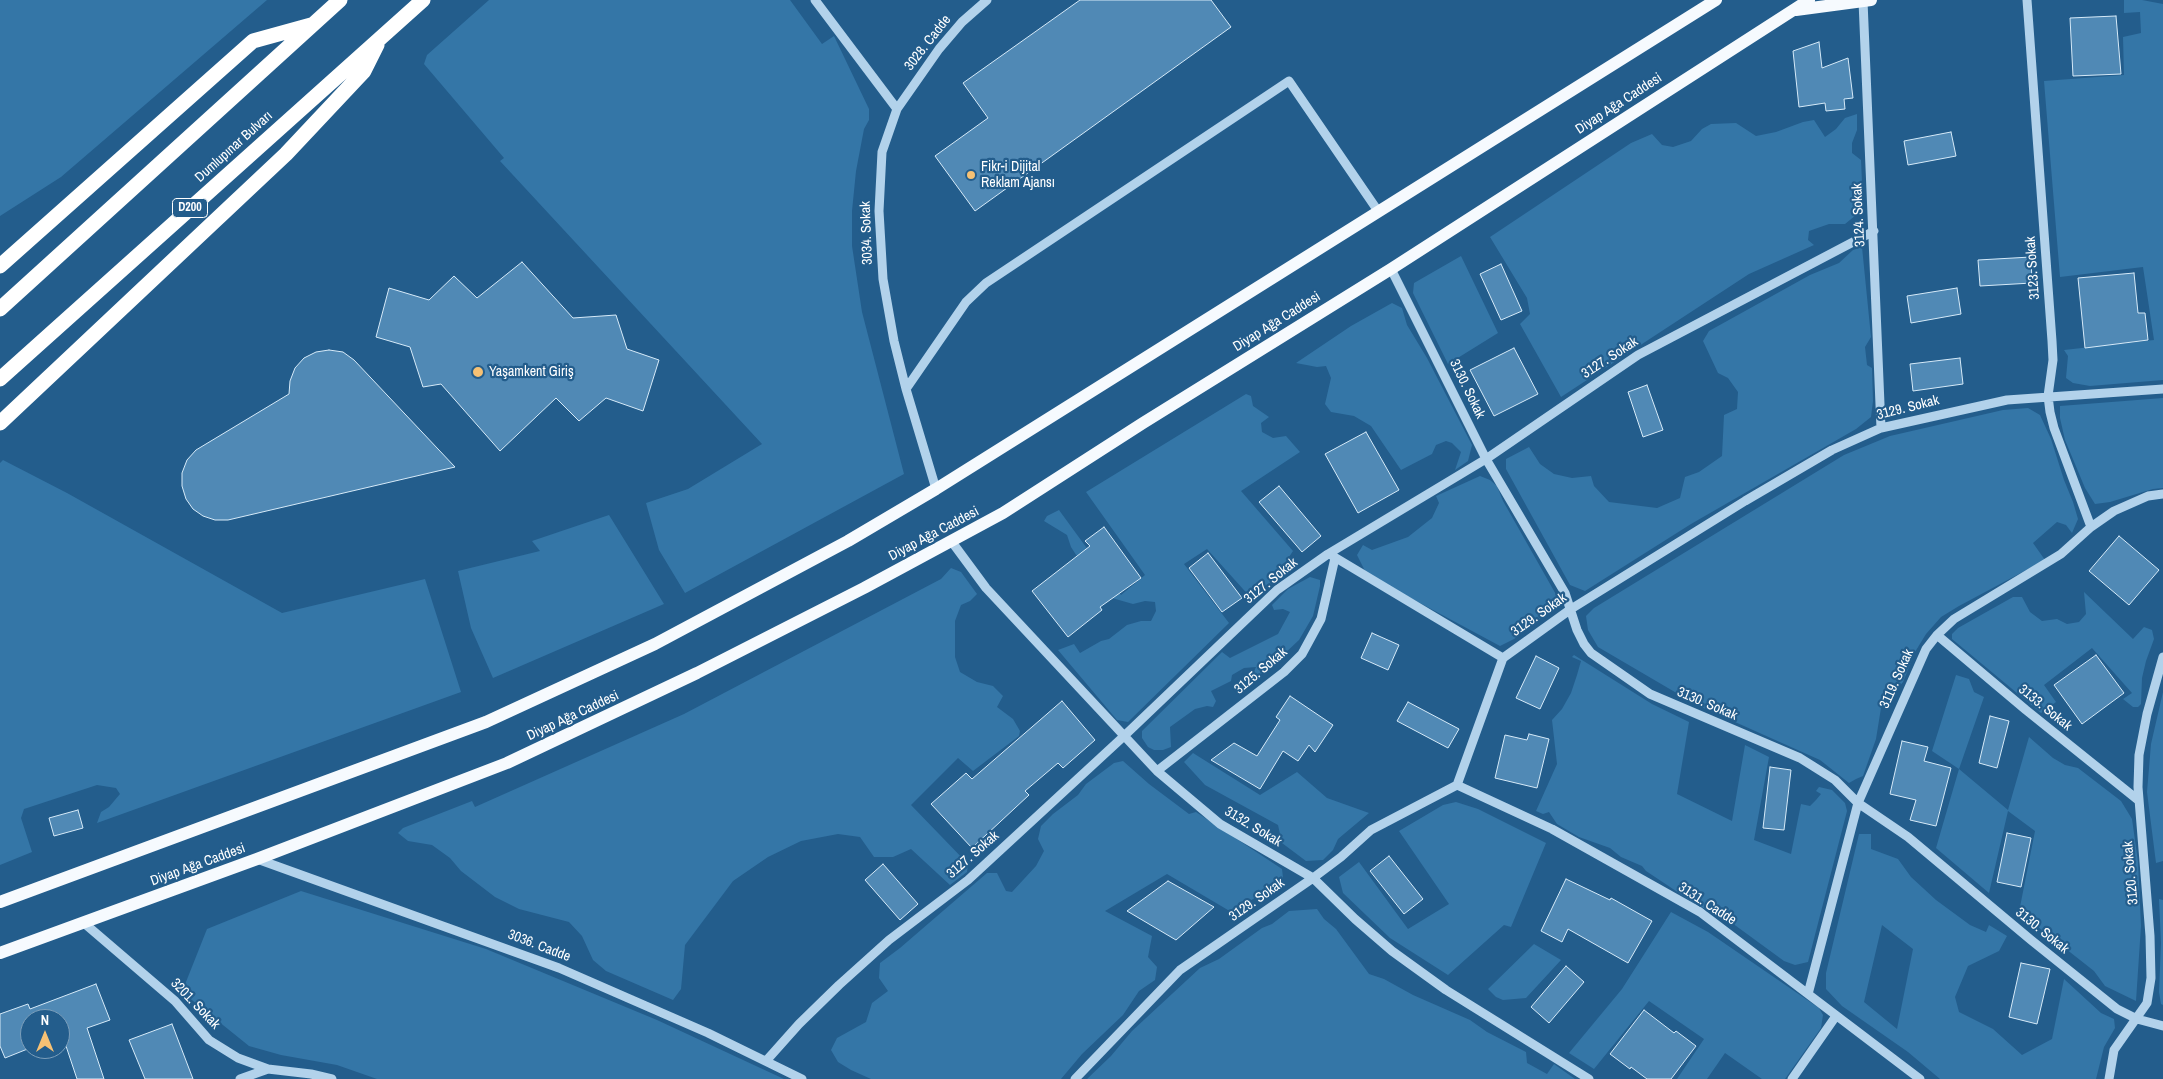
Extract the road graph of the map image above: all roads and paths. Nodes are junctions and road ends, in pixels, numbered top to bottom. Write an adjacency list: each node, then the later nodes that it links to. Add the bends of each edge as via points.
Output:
1 (340, 0): 10 (highway)
2 (423, 0): 11 (highway, Dumlupınar Bulvarı / D200)
3 (815, 0): 12 (street)
4 (987, 0): 12 (street, 3028. Cadde, via 939,49)
5 (1716, 0): 13 (main road)
6 (1809, 0): 9 (main road, Diyap Ağa Caddesi)
7 (2027, 0): 21 (street, 3123. Sokak, via 2052,350)
8 (1867, 1): 9 (main road); 14 (street, 3124. Sokak)
9 (1791, 11): 16 (main road, Diyap Ağa Caddesi)
10 (315, 24): 15 (highway, via 253,41); 17 (highway)
11 (381, 38): 18 (highway, Dumlupınar Bulvarı / D200); 22 (highway, via 364,71 286,154)
12 (897, 109): 19 (street, 3034. Sokak, via 882,152 878,211 884,286)
13 (1378, 211): 19 (street, via 1290,81 986,283 963,307); 25 (main road)
14 (1874, 231): 23 (street, 3124. Sokak); 24 (street, 3127. Sokak, via 1638,356)
15 (0, 266)
16 (1391, 269): 24 (street, 3130. Sokak); 28 (main road, Diyap Ağa Caddesi)
17 (0, 309)
18 (0, 379)
19 (906, 389): 25 (street, 3034. Sokak)
20 (2163, 389): 21 (street, 3129. Sokak)
21 (2048, 396): 23 (street, 3129. Sokak, via 2007,400); 27 (street, 3123. Sokak, via 2054,428)
22 (0, 423)
23 (1881, 428): 30 (street, 3129. Sokak, via 1832,450 1745,500)
24 (1486, 459): 29 (street, 3127. Sokak); 30 (street, 3130. Sokak, via 1565,593)
25 (936, 489): 41 (main road, via 848,541 655,644 486,722)
26 (2163, 494): 27 (street, 3119. Sokak, via 2131,502)
27 (2091, 527): 31 (street, 3119. Sokak, via 2061,554 1954,619)
28 (952, 542): 34 (street, 3132. Sokak, via 986,588); 39 (main road, Diyap Ağa Caddesi, via 689,677 507,763)
29 (1332, 556): 33 (street); 34 (street, 3127. Sokak, via 1266,600); 35 (street, 3125. Sokak, via 1321,620 1302,654 1284,672)
30 (1571, 609): 33 (street, 3129. Sokak); 38 (street, 3130. Sokak, via 1577,630 1591,653 1650,694 1800,758 1835,780)
31 (1936, 635): 37 (street, 3133. Sokak); 38 (street, 3119. Sokak, via 1926,649)
32 (2163, 657): 37 (street, 3120. Sokak, via 2146,714 2139,755)
33 (1503, 658): 36 (street)
34 (1123, 737): 35 (street, 3132. Sokak); 48 (street, 3127. Sokak, via 968,880 869,957 799,1024)
35 (1157, 771): 40 (street, 3132. Sokak, via 1220,824)
36 (1457, 786): 40 (street, 3129. Sokak, via 1371,830); 44 (street, 3131. Cadde, via 1552,829 1700,912)
37 (2138, 800): 46 (street, 3120. Sokak, via 2151,978 2146,1004)
38 (1858, 803): 44 (street, 3119. Sokak); 46 (street, 3130. Sokak, via 1908,837 2117,1009)
39 (257, 859): 42 (main road, Diyap Ağa Caddesi); 48 (street, 3036. Cadde, via 533,958)
40 (1313, 878): 53 (street, 3129. Sokak, via 1180,970); 54 (street, 3132. Sokak, via 1400,957 1446,990)
41 (0, 902)
42 (84, 923): 43 (main road, Diyap Ağa Caddesi); 49 (street, 3201. Sokak, via 175,1001 209,1040 238,1058)
43 (0, 953)
44 (1808, 994): 45 (street, 3131. Cadde)
45 (1836, 1016): 55 (street); 56 (street, 3131. Cadde)
46 (2137, 1019): 47 (street, 3130. Sokak); 57 (street, 3120. Sokak, via 2114,1050)
47 (2163, 1026)
48 (766, 1061): 52 (street, 3036. Cadde)
49 (268, 1069): 50 (street); 51 (street, 3201. Sokak)
50 (240, 1079)
51 (332, 1079)
52 (802, 1079)
53 (1075, 1079)
54 (1589, 1079)
55 (1792, 1079)
56 (1920, 1079)
57 (2109, 1079)

